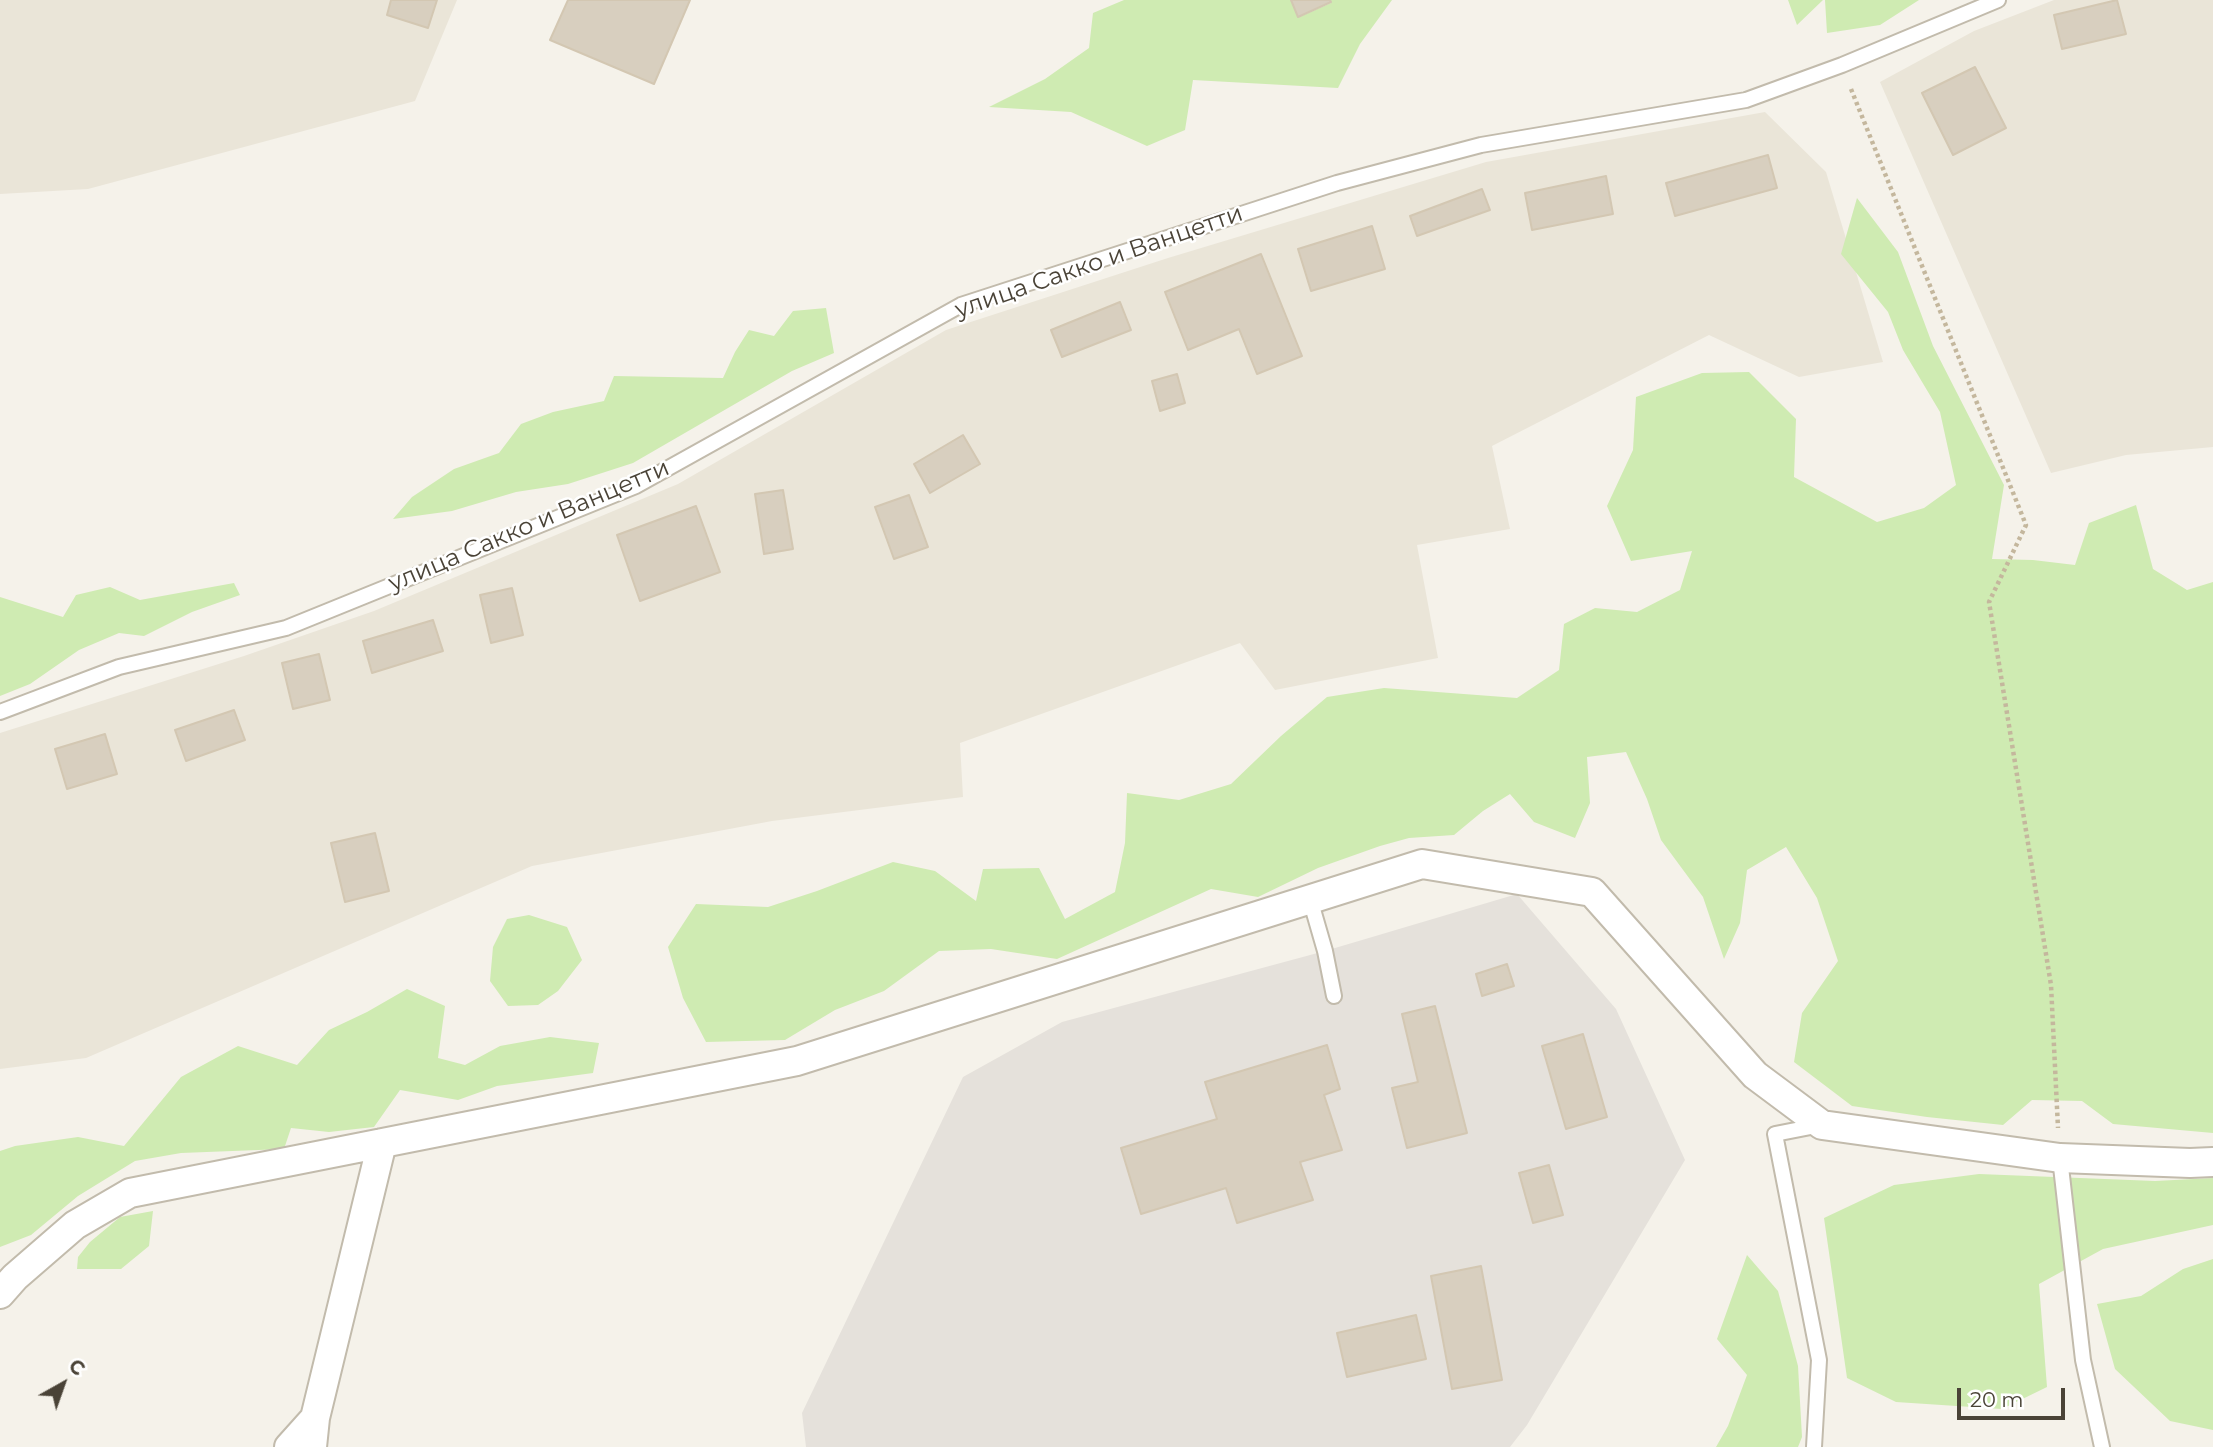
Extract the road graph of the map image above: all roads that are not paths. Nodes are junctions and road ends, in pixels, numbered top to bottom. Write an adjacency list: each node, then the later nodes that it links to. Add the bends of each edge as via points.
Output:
1 (1998, 0): 2 (lane, улица Сакко и Ванцетти, via 1746,100 1481,145 1337,183 961,305 636,486 286,628 119,667)
2 (0, 712)
3 (1310, 899): 4 (lane); 5 (street, via 1422,864 1592,892 1755,1074); 6 (street, via 797,1061)
4 (1334, 996)
5 (1822, 1125): 7 (street); 13 (lane, via 1775,1134 1819,1360)
6 (382, 1143): 9 (street, via 130,1193 75,1225); 10 (street)
7 (2060, 1158): 8 (street); 14 (lane, via 2083,1360)
8 (2213, 1162)
9 (0, 1294)
10 (315, 1419): 11 (street); 12 (street)
11 (289, 1447)
12 (312, 1447)
13 (1814, 1447)
14 (2102, 1447)

